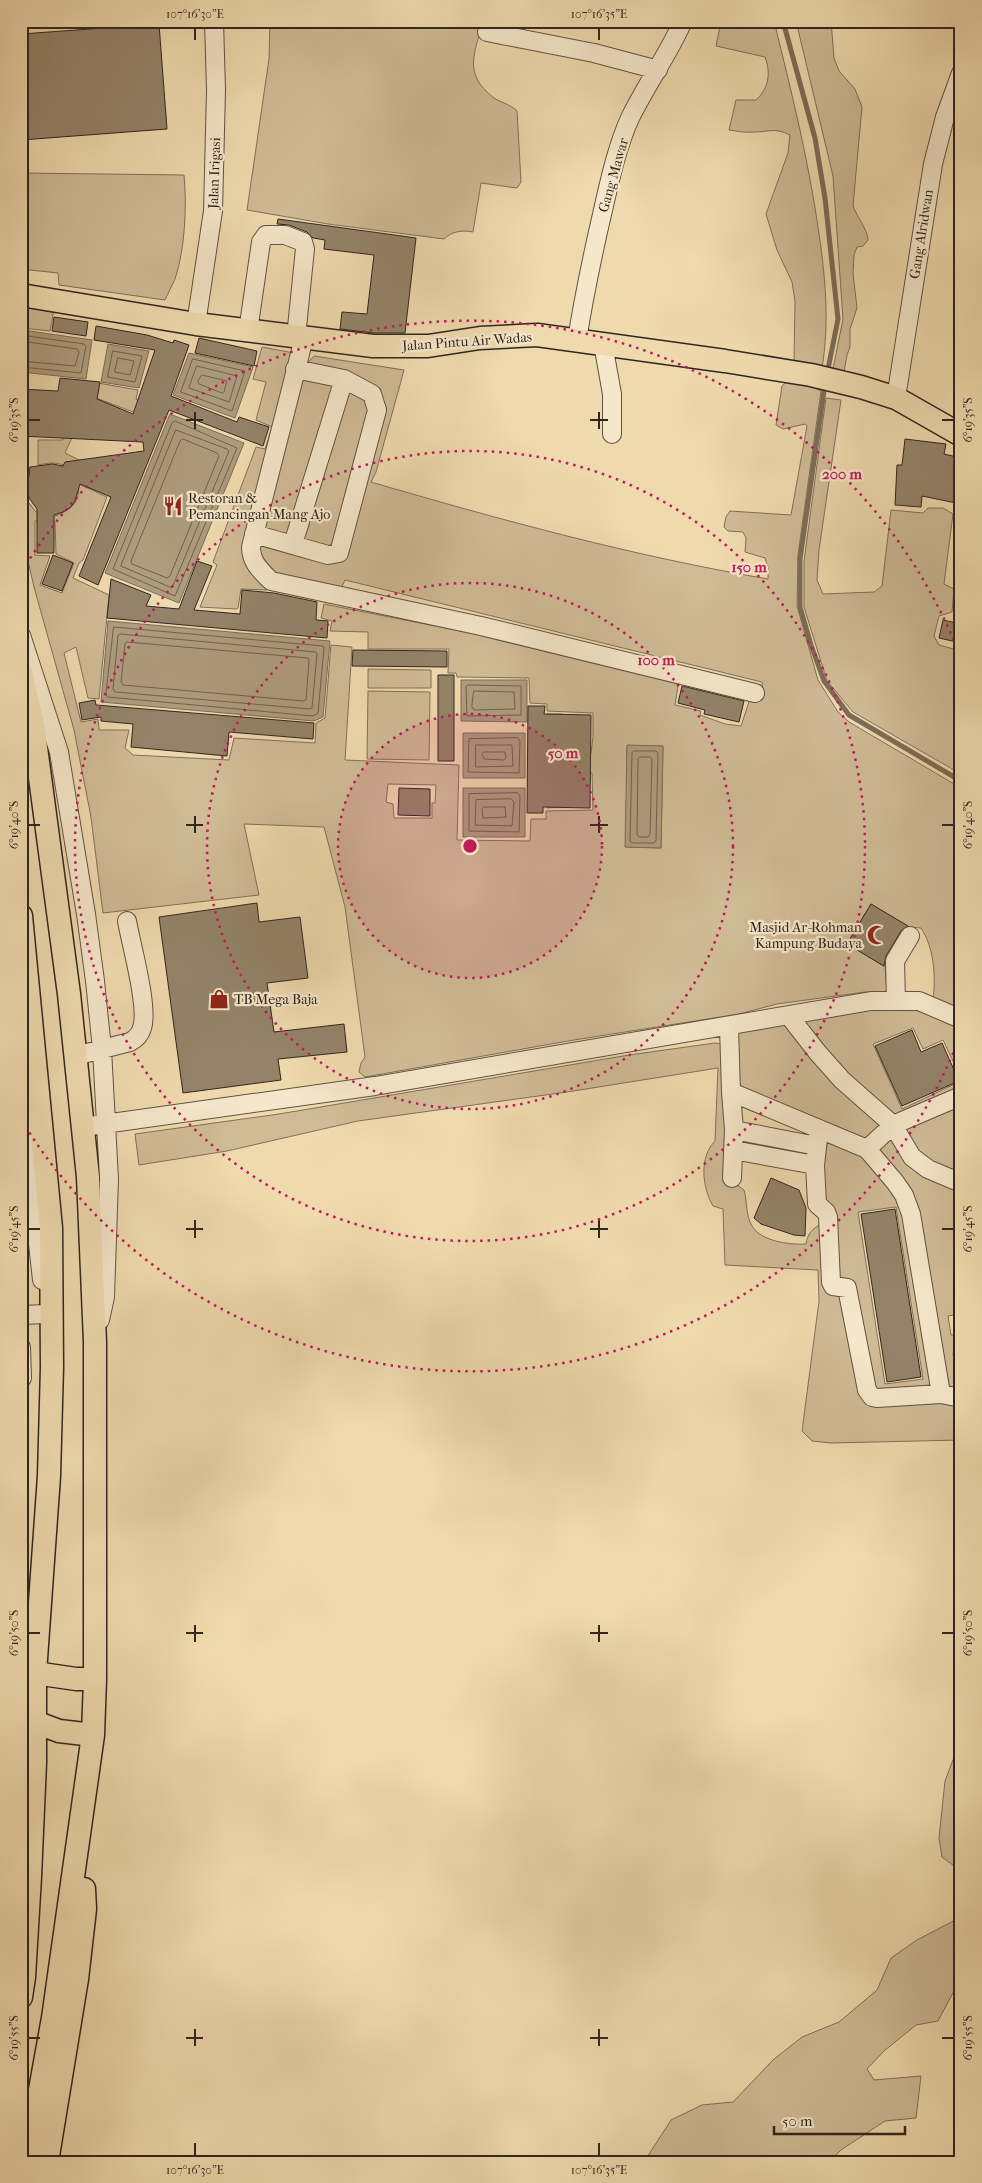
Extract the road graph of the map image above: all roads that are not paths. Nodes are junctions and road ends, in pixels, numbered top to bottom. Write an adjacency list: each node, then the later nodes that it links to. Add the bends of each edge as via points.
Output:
1 (214, 21): 7 (street, Jalan Irigasi, via 213,211)
2 (682, 21): 4 (street, Gang Mawar)
3 (488, 32): 4 (street, via 594,53)
4 (658, 70): 10 (street, Gang Mawar, via 629,120 609,184 586,281)
5 (961, 73): 14 (street, Gang Alridwan, via 933,164)
6 (21, 295): 7 (main road, Jalan Pintu Air Wadas)
7 (196, 324): 8 (main road, Jalan Pintu Air Wadas)
8 (248, 331): 9 (main road, Jalan Pintu Air Wadas); 9 (street, via 261,242 266,235 285,235 303,242 305,249)
9 (300, 338): 10 (main road, Jalan Pintu Air Wadas, via 373,346 428,346 537,335); 12 (street)
10 (577, 340): 11 (main road, Jalan Pintu Air Wadas)
11 (603, 344): 14 (main road, Jalan Pintu Air Wadas, via 814,376); 15 (street, via 612,394)
12 (295, 369): 13 (street); 17 (street)
13 (344, 379): 18 (street); 18 (street, via 372,394 377,410 339,553 328,555)
14 (896, 398): 16 (main road, Jalan Pintu Air Wadas)
15 (612, 434)
16 (961, 435)
17 (254, 534): 18 (street); 21 (street, via 251,556 258,569 271,580 481,626)
18 (293, 544)
19 (21, 635): 29 (street, via 59,752 86,914)
20 (21, 672): 30 (main road, via 33,725)
21 (755, 693)
22 (21, 916): 31 (main road)
23 (127, 921): 29 (street, via 143,1006 143,1026 136,1038)
24 (910, 936): 25 (street, via 896,961)
25 (896, 1001): 26 (street, via 871,1001); 27 (street, via 919,1001)
26 (789, 1016): 28 (street); 35 (street, via 842,1080)
27 (961, 1018)
28 (729, 1027): 32 (street); 34 (street, via 375,1086)
29 (102, 1049): 30 (street); 34 (street)
30 (75, 1056): 36 (main road)
31 (26, 1080): 44 (street); 48 (main road, via 51,1228)
32 (731, 1092): 37 (street); 38 (street)
33 (961, 1096): 35 (street)
34 (106, 1125): 36 (street); 46 (street, via 109,1179 104,1298)
35 (894, 1126): 39 (street); 43 (street, via 912,1157 928,1169)
36 (83, 1127): 46 (main road)
37 (734, 1130): 38 (street); 40 (street)
38 (818, 1138): 39 (street); 41 (street)
39 (867, 1149): 50 (street, via 904,1195 911,1214)
40 (733, 1150): 41 (street); 42 (street)
41 (815, 1165): 50 (street, via 818,1204 828,1217 831,1282 833,1286 848,1288 869,1395 877,1398)
42 (732, 1178)
43 (961, 1184)
44 (46, 1314): 45 (street); 48 (street)
45 (21, 1315)
46 (95, 1342): 53 (main road)
47 (21, 1347): 49 (street)
48 (52, 1367): 52 (main road, via 50,1476)
49 (22, 1378)
50 (941, 1394): 51 (street)
51 (961, 1398)
52 (35, 1673): 53 (main road); 54 (main road)
53 (96, 1679): 55 (main road)
54 (35, 1722): 55 (main road, via 59,1731); 57 (main road)
55 (94, 1735): 56 (main road)
56 (81, 1830): 60 (main road, via 53,2018); 61 (main road, via 85,1909)
57 (30, 1877): 58 (street); 59 (main road)
58 (21, 1928)
59 (21, 1997)
60 (27, 2162)
61 (47, 2162)

